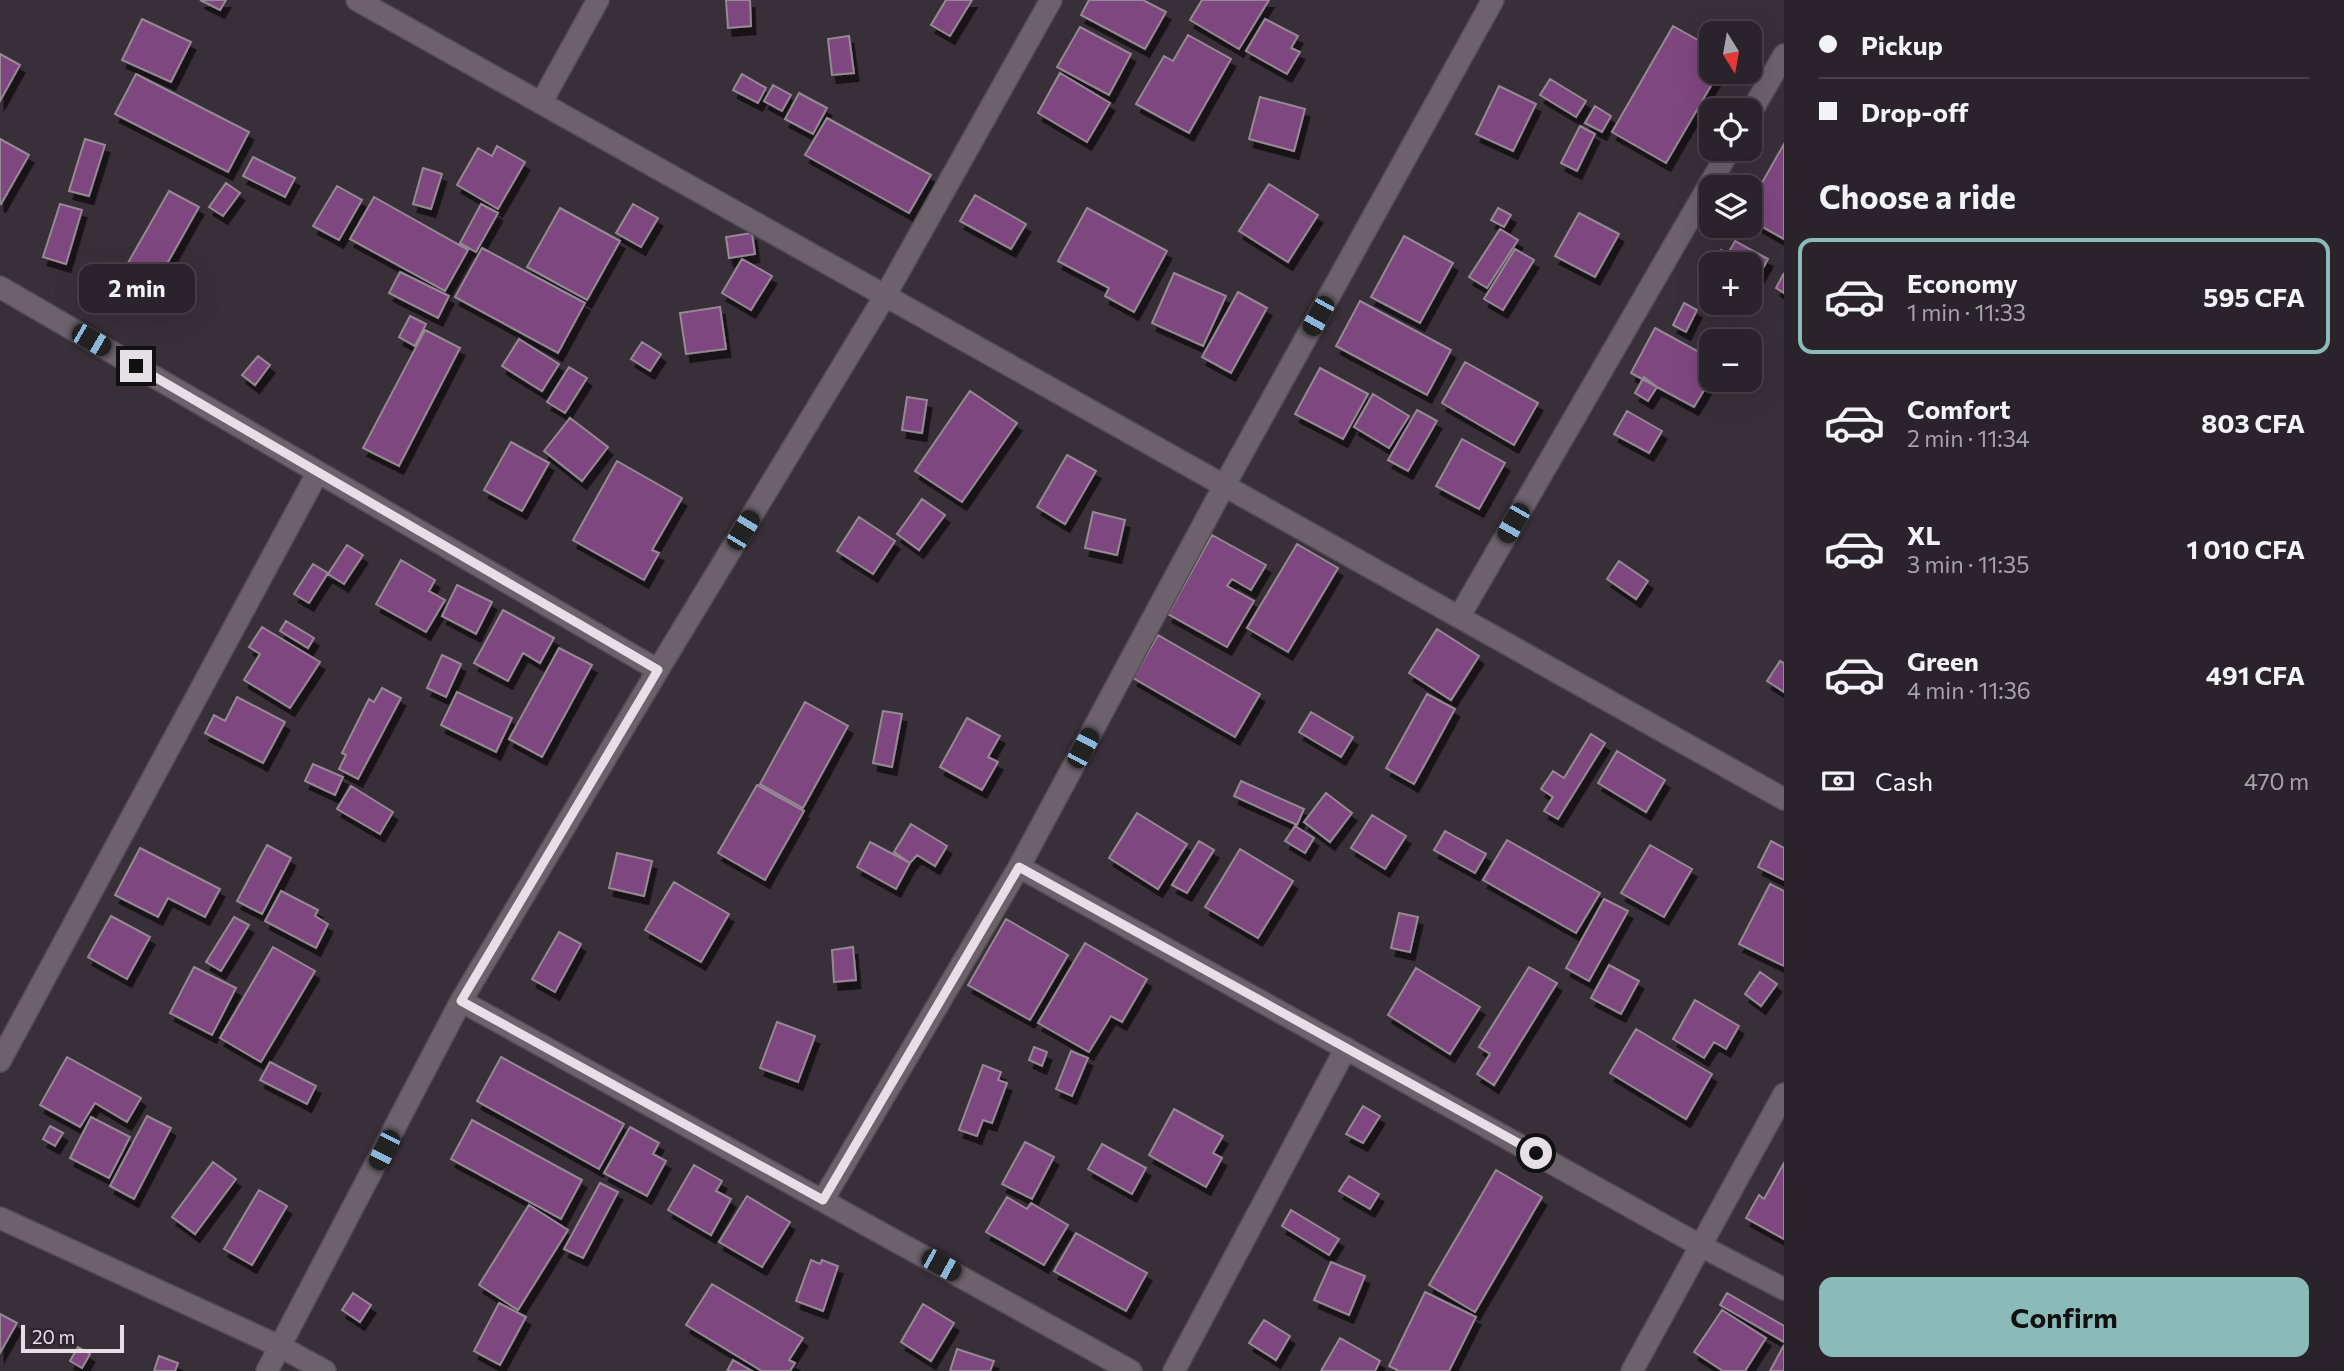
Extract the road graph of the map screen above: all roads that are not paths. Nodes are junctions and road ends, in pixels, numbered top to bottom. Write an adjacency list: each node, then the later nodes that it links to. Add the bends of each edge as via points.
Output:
1 (357, 0): 7 (street)
2 (598, 0): 7 (street)
3 (1051, 0): 10 (street)
4 (1493, 0): 12 (street)
5 (1784, 55): 6 (street)
6 (1759, 98)
7 (541, 103): 10 (street)
8 (1723, 161): 13 (street)
9 (0, 287): 11 (street)
10 (885, 296): 12 (street); 14 (street)
11 (318, 472): 14 (street); 19 (street)
12 (1224, 486): 13 (street); 16 (street)
13 (1459, 617): 15 (street)
14 (658, 670): 17 (street)
15 (1784, 799)
16 (1019, 867): 18 (street); 21 (street)
17 (461, 1001): 21 (street); 25 (street)
18 (1346, 1048): 23 (street); 29 (street)
19 (0, 1061)
20 (1784, 1094): 23 (street)
21 (823, 1200): 28 (street)
22 (0, 1218): 25 (street)
23 (1701, 1246): 24 (street); 30 (street)
24 (1784, 1289)
25 (281, 1347): 26 (street); 27 (street)
26 (267, 1371)
27 (325, 1371)
28 (1131, 1371)
29 (1174, 1371)
30 (1633, 1371)

